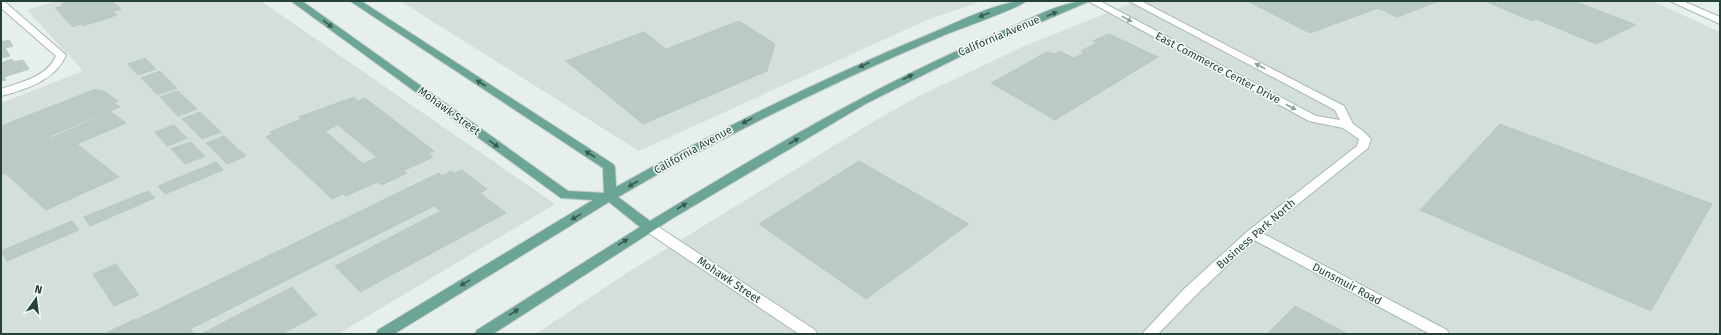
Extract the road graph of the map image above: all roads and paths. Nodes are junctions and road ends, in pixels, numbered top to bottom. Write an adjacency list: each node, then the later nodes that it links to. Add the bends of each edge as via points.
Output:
1 (296, 1): 13 (main road, Mohawk Street, one-way to 13, via 565,195)
2 (355, 1): 13 (main road, one-way to 2, via 609,167)
3 (1021, 1): 13 (main road, California Avenue, one-way to 13, via 817,87 729,130)
4 (1085, 1): 14 (main road, California Avenue, one-way to 4, via 889,87 991,39)
5 (1092, 1): 11 (street, East Commerce Center Drive, one-way to 11, via 1313,119)
6 (1134, 1): 11 (street, East Commerce Center Drive, one-way to 6, via 1340,108)
7 (1675, 1): 9 (street)
8 (5, 3): 10 (street, via 62,55 60,62 35,80)
9 (1720, 21)
10 (1, 93)
11 (1348, 124): 12 (street, East Commerce Center Drive)
12 (1365, 139): 15 (street, Business Park North, via 1362,148)
13 (610, 197): 14 (main road, Mohawk Street); 16 (main road, California Avenue, one-way to 16)
14 (649, 227): 17 (main road, California Avenue, one-way to 14); 18 (street, Mohawk Street)
15 (1253, 234): 19 (street, Business Park North); 20 (street, Dunsmuir Road)
16 (383, 334)
17 (482, 334)
18 (810, 334)
19 (1149, 334)
20 (1442, 334)

